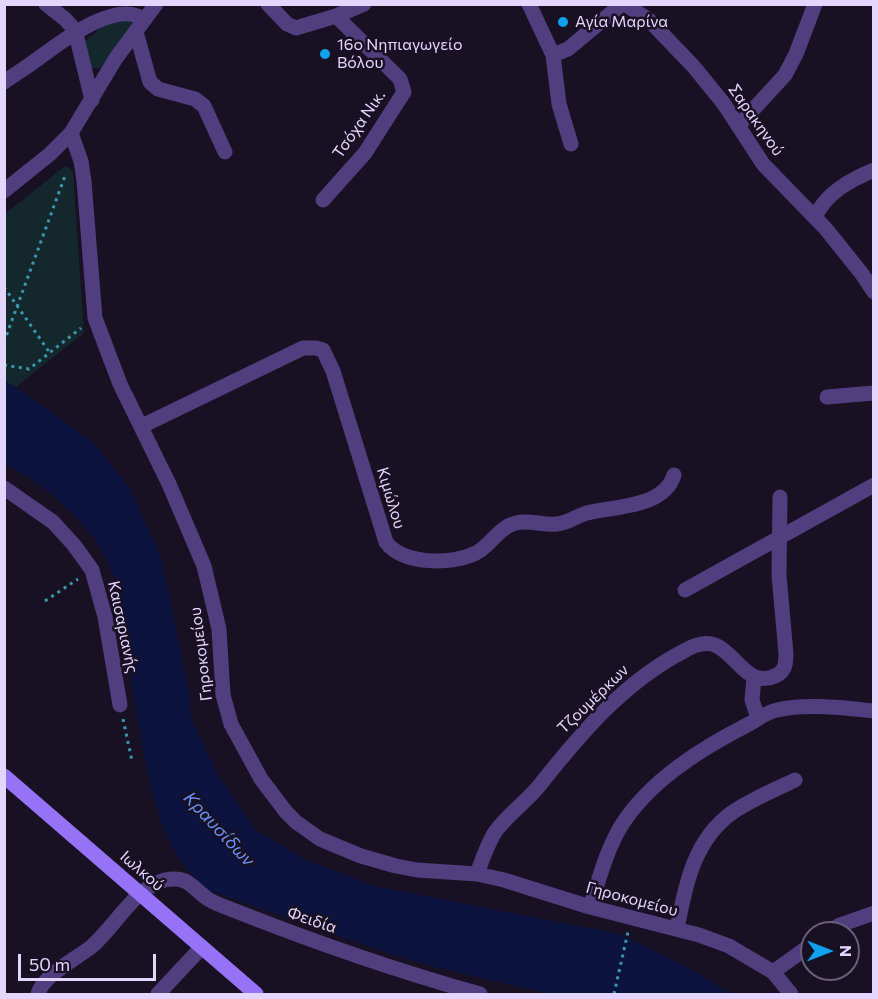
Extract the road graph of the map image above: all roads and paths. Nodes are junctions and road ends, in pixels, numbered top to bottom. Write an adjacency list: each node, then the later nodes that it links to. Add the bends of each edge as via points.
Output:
1 (46, 4): 10 (street)
2 (156, 4): 9 (street)
3 (268, 4): 8 (street, via 296,28)
4 (364, 4): 8 (street)
5 (529, 4): 11 (street)
6 (623, 4): 11 (street, via 568,49); 14 (street, Σαρακηνού, via 668,38 708,83)
7 (815, 4): 14 (street, via 785,75)
8 (336, 16): 21 (street, Τσόχα Νικ., via 399,79 404,92 364,153)
9 (139, 26): 10 (street, via 138,14 125,10 96,18); 13 (street); 17 (street, via 146,71 153,86 195,99 204,106)
10 (75, 30): 12 (street); 13 (street)
11 (553, 56): 16 (street, via 559,104)
12 (4, 82)
13 (92, 100): 15 (street)
14 (738, 126): 22 (street, Σαρακηνού, via 763,164)
15 (71, 133): 20 (street); 26 (street, Γηροκομείου, via 84,181)
16 (571, 144)
17 (225, 152)
18 (68, 167): 25 (path)
19 (873, 170): 22 (street, via 838,189)
20 (4, 190)
21 (322, 200)
22 (815, 217): 24 (street, Σαρακηνού)
23 (4, 287): 25 (path)
24 (873, 292)
25 (18, 306): 27 (path); 30 (path)
26 (94, 318): 30 (path); 34 (street, Γηροκομείου, via 120,384)
27 (10, 326): 28 (path); 29 (path)
28 (4, 329)
29 (4, 342)
30 (50, 353): 31 (path, via 29,369)
31 (4, 365)
32 (873, 393): 33 (street)
33 (827, 397)
34 (142, 426): 35 (street, Κιμώλου, via 303,348 322,350 333,371 386,542 395,550 432,561 475,553 514,523 560,524 584,514 635,505 666,490); 50 (street, Γηροκομείου, via 192,534 209,582 219,629 223,695 231,724 275,798 310,832 349,852 417,870)
35 (674, 475)
36 (873, 484): 39 (street)
37 (4, 488): 40 (street, Καισαριανής, via 53,522)
38 (780, 497): 39 (street)
39 (780, 536): 41 (street); 43 (street, via 785,664 775,676)
40 (92, 570): 42 (path); 44 (street, Καισαριανής, via 103,607)
41 (685, 590)
42 (45, 601)
43 (754, 677): 46 (street, via 752,700); 50 (street, Τζουμέρκων, via 723,650 708,643 686,650 645,675 594,721 496,832)
44 (120, 705): 47 (path)
45 (873, 711): 46 (street, via 792,707)
46 (758, 718): 52 (street, via 719,739 661,782 636,807 615,838)
47 (132, 761)
48 (4, 776): 51 (main road, Ιωλκού)
49 (795, 780): 55 (street, via 733,812 714,829 689,874)
50 (477, 874): 52 (street, Γηροκομείου)
51 (140, 894): 57 (main road, Ιωλκού); 60 (street, via 101,939 50,977); 63 (street, Φειδία, via 161,881 181,879 214,902 292,933)
52 (590, 907): 55 (street, Γηροκομείου)
53 (873, 913): 54 (street)
54 (851, 921)
55 (677, 929): 59 (street, Γηροκομείου, via 729,946)
56 (628, 930): 64 (path)
57 (202, 947): 61 (street); 62 (main road, Ιωλκού)
58 (800, 953): 59 (street)
59 (773, 972): 65 (street, Γηροκομείου)
60 (38, 994)
61 (158, 994)
62 (256, 994)
63 (480, 994)
64 (614, 994)
65 (791, 994)

